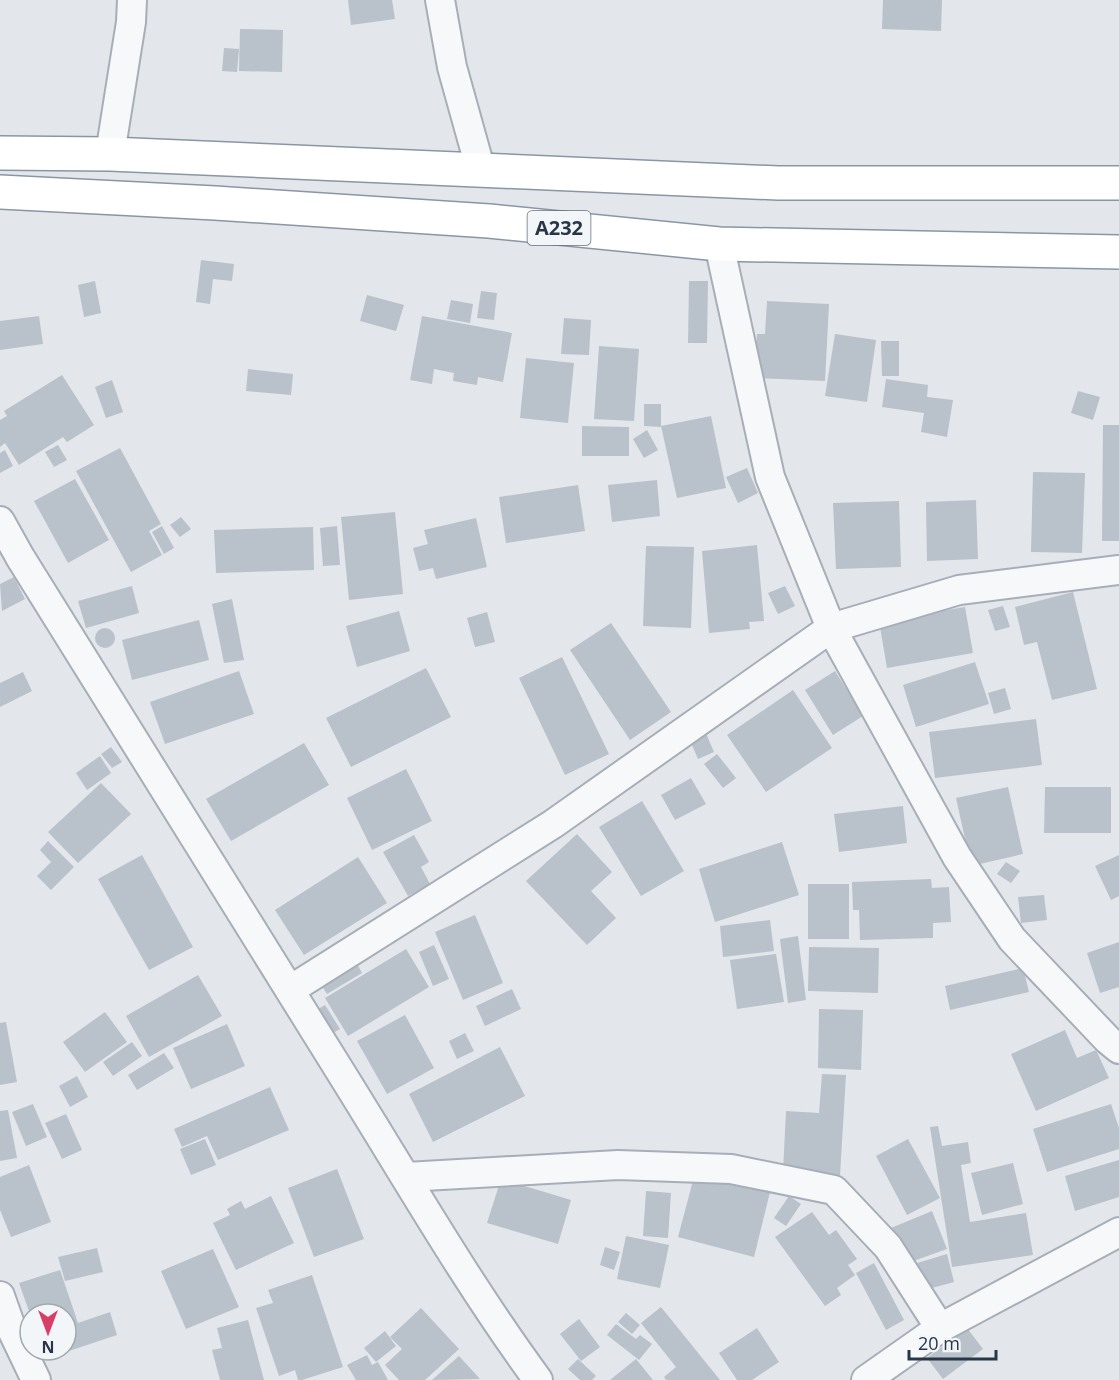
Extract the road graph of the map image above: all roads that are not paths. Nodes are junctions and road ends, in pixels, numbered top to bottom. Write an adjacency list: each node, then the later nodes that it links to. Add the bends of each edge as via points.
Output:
1 (132, 0): 4 (street)
2 (440, 0): 5 (street, via 452,67)
3 (0, 153): 4 (highway)
4 (110, 154): 5 (highway)
5 (481, 171): 6 (highway, via 778,183)
6 (1119, 183)
7 (0, 192): 8 (highway, A232, via 489,221)
8 (719, 244): 9 (highway, A232); 13 (street, via 770,477)
9 (1119, 252)
10 (0, 521): 11 (street)
11 (10, 553): 14 (street, via 200,842)
12 (1119, 570): 13 (street, via 959,590)
13 (831, 628): 14 (street, via 553,824); 15 (street, via 957,857 1012,939)
14 (290, 990): 16 (street)
15 (1119, 1048)
16 (406, 1177): 19 (street, via 618,1165 730,1169 834,1190 888,1247); 21 (street)
17 (1119, 1232): 19 (street)
18 (0, 1296): 20 (street)
19 (940, 1328): 22 (street)
20 (36, 1380)
21 (538, 1380)
22 (866, 1380)

